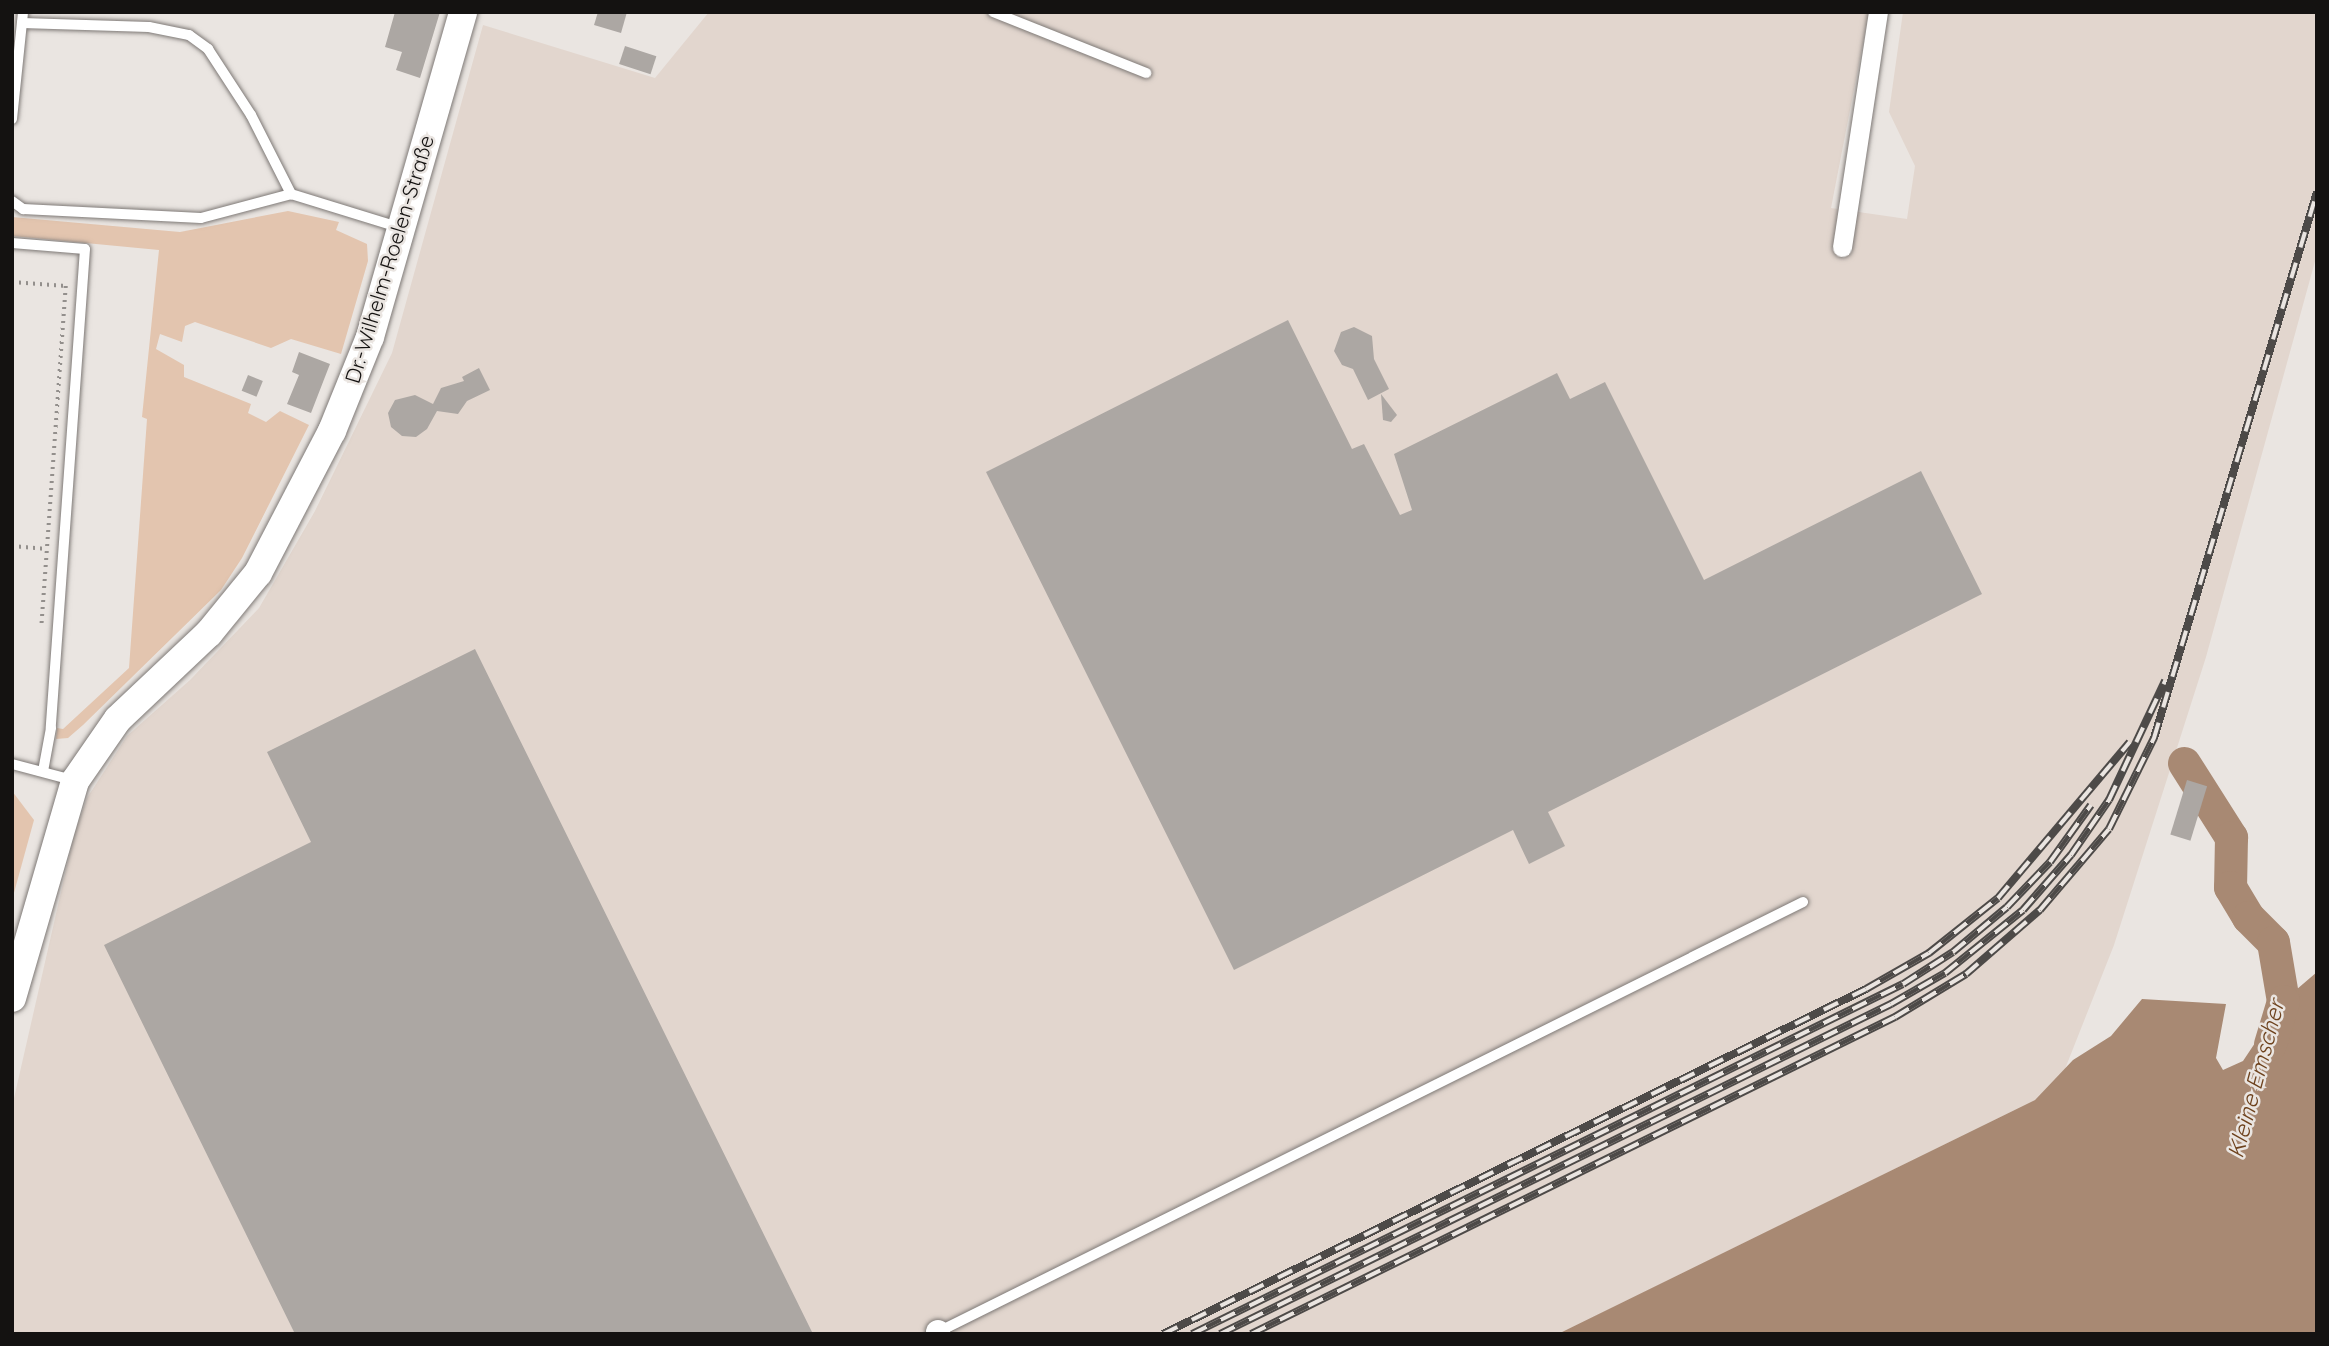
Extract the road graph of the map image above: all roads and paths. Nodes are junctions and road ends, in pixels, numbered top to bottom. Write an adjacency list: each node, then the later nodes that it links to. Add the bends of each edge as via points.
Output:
1 (463, 12): 9 (main road, Dr.-Wilhelm-Roelen-Straße)
2 (993, 12): 5 (lane)
3 (1878, 12): 11 (street)
4 (23, 17): 6 (lane); 7 (lane, via 149,27 189,35 208,49 251,115)
5 (1146, 73)
6 (12, 119)
7 (291, 194): 8 (lane, via 201,218 23,209); 9 (lane)
8 (12, 201)
9 (401, 228): 18 (main road, Dr.-Wilhelm-Roelen-Straße, via 370,337 332,431 258,573 209,633 118,719)
10 (12, 243): 17 (lane, via 85,248 51,728)
11 (1842, 247)
12 (12, 282): 14 (path, via 66,286)
13 (12, 546): 14 (path)
14 (47, 549): 15 (path)
15 (41, 624)
16 (12, 764): 17 (lane)
17 (43, 771): 18 (lane)
18 (75, 781): 20 (main road, Dr.-Wilhelm-Roelen-Straße)
19 (1803, 901): 21 (lane)
20 (12, 998)
21 (938, 1333)

